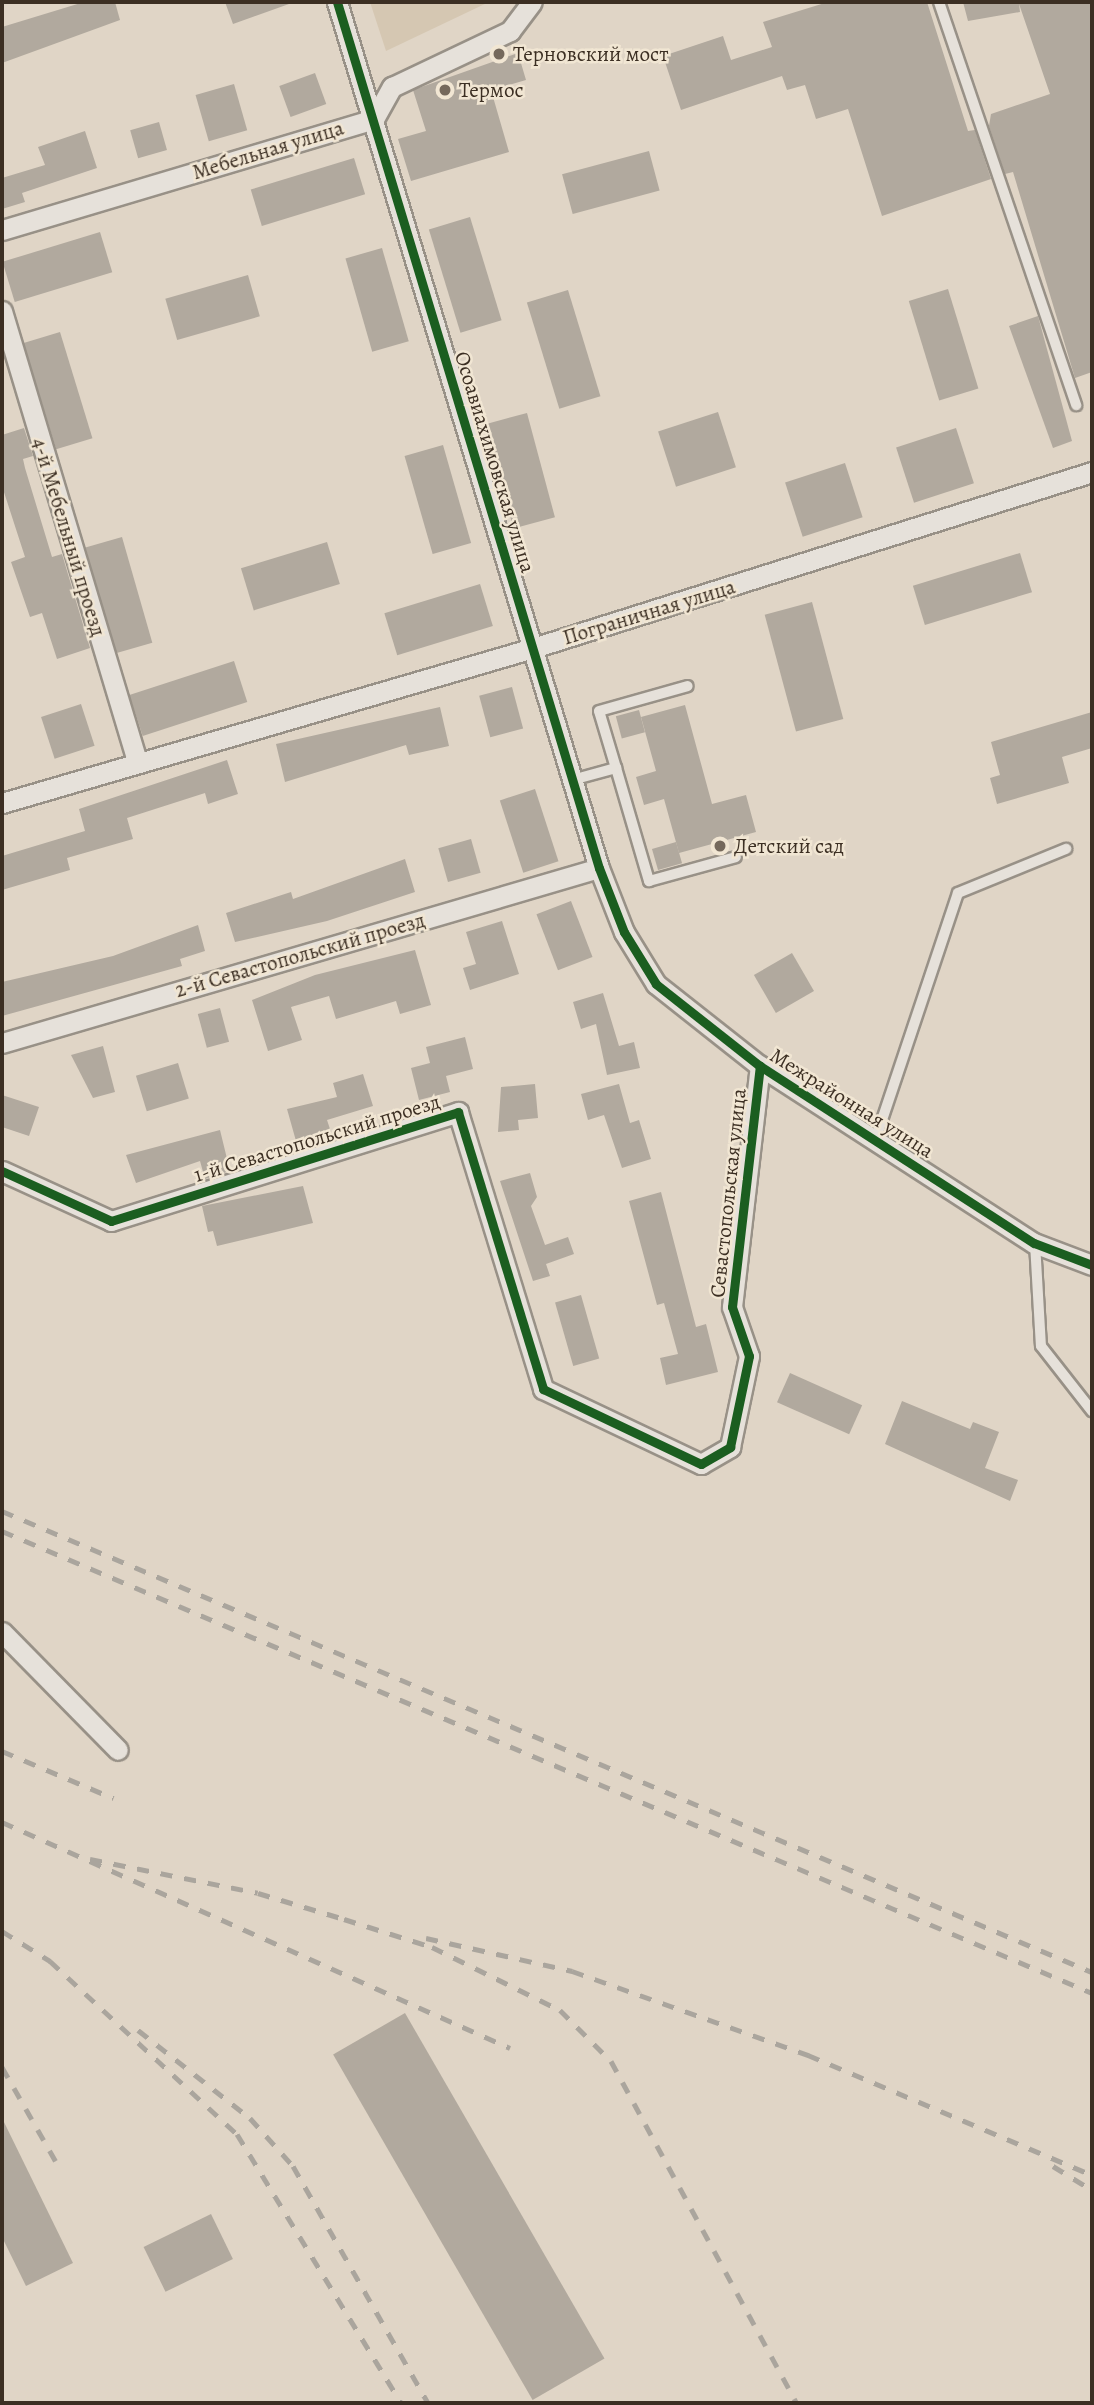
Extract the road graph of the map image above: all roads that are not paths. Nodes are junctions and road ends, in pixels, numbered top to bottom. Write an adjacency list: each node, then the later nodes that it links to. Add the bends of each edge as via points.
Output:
1 (337, 2): 4 (street, Осоавиахимовская улица)
2 (534, 2): 4 (street, via 510,31 391,87)
3 (939, 2): 7 (lane)
4 (374, 119): 5 (street, Мебельная улица); 9 (street, Осоавиахимовская улица)
5 (2, 230)
6 (2, 311): 11 (street, 4-й Мебельный проезд)
7 (1076, 405)
8 (1092, 472): 9 (street, Пограничная улица)
9 (533, 648): 11 (street, Пограничная улица); 13 (street, Осоавиахимовская улица)
10 (688, 686): 12 (lane, via 599,711)
11 (137, 762): 14 (street, Пограничная улица)
12 (616, 768): 13 (lane); 16 (lane, via 649,881)
13 (572, 780): 17 (street, Осоавиахимовская улица)
14 (2, 803)
15 (1066, 849): 21 (lane, via 958,893)
16 (736, 857)
17 (599, 868): 18 (street, Осоавиахимовская улица); 19 (street, 2-й Севастопольский проезд)
18 (624, 932): 20 (street, Межрайонная улица, via 656,984)
19 (2, 1043)
20 (760, 1066): 21 (street, Межрайонная улица); 25 (street, Севастопольская улица, via 732,1307 749,1356 730,1447 701,1464)
21 (876, 1138): 23 (street, Межрайонная улица)
22 (2, 1171): 25 (street, 1-й Севастопольский проезд, via 111,1221 458,1112)
23 (1034, 1243): 24 (street, Межрайонная улица); 26 (lane, via 1041,1346)
24 (1092, 1265)
25 (544, 1389)
26 (1092, 1411)
27 (2, 1632): 28 (street)
28 (118, 1750)

